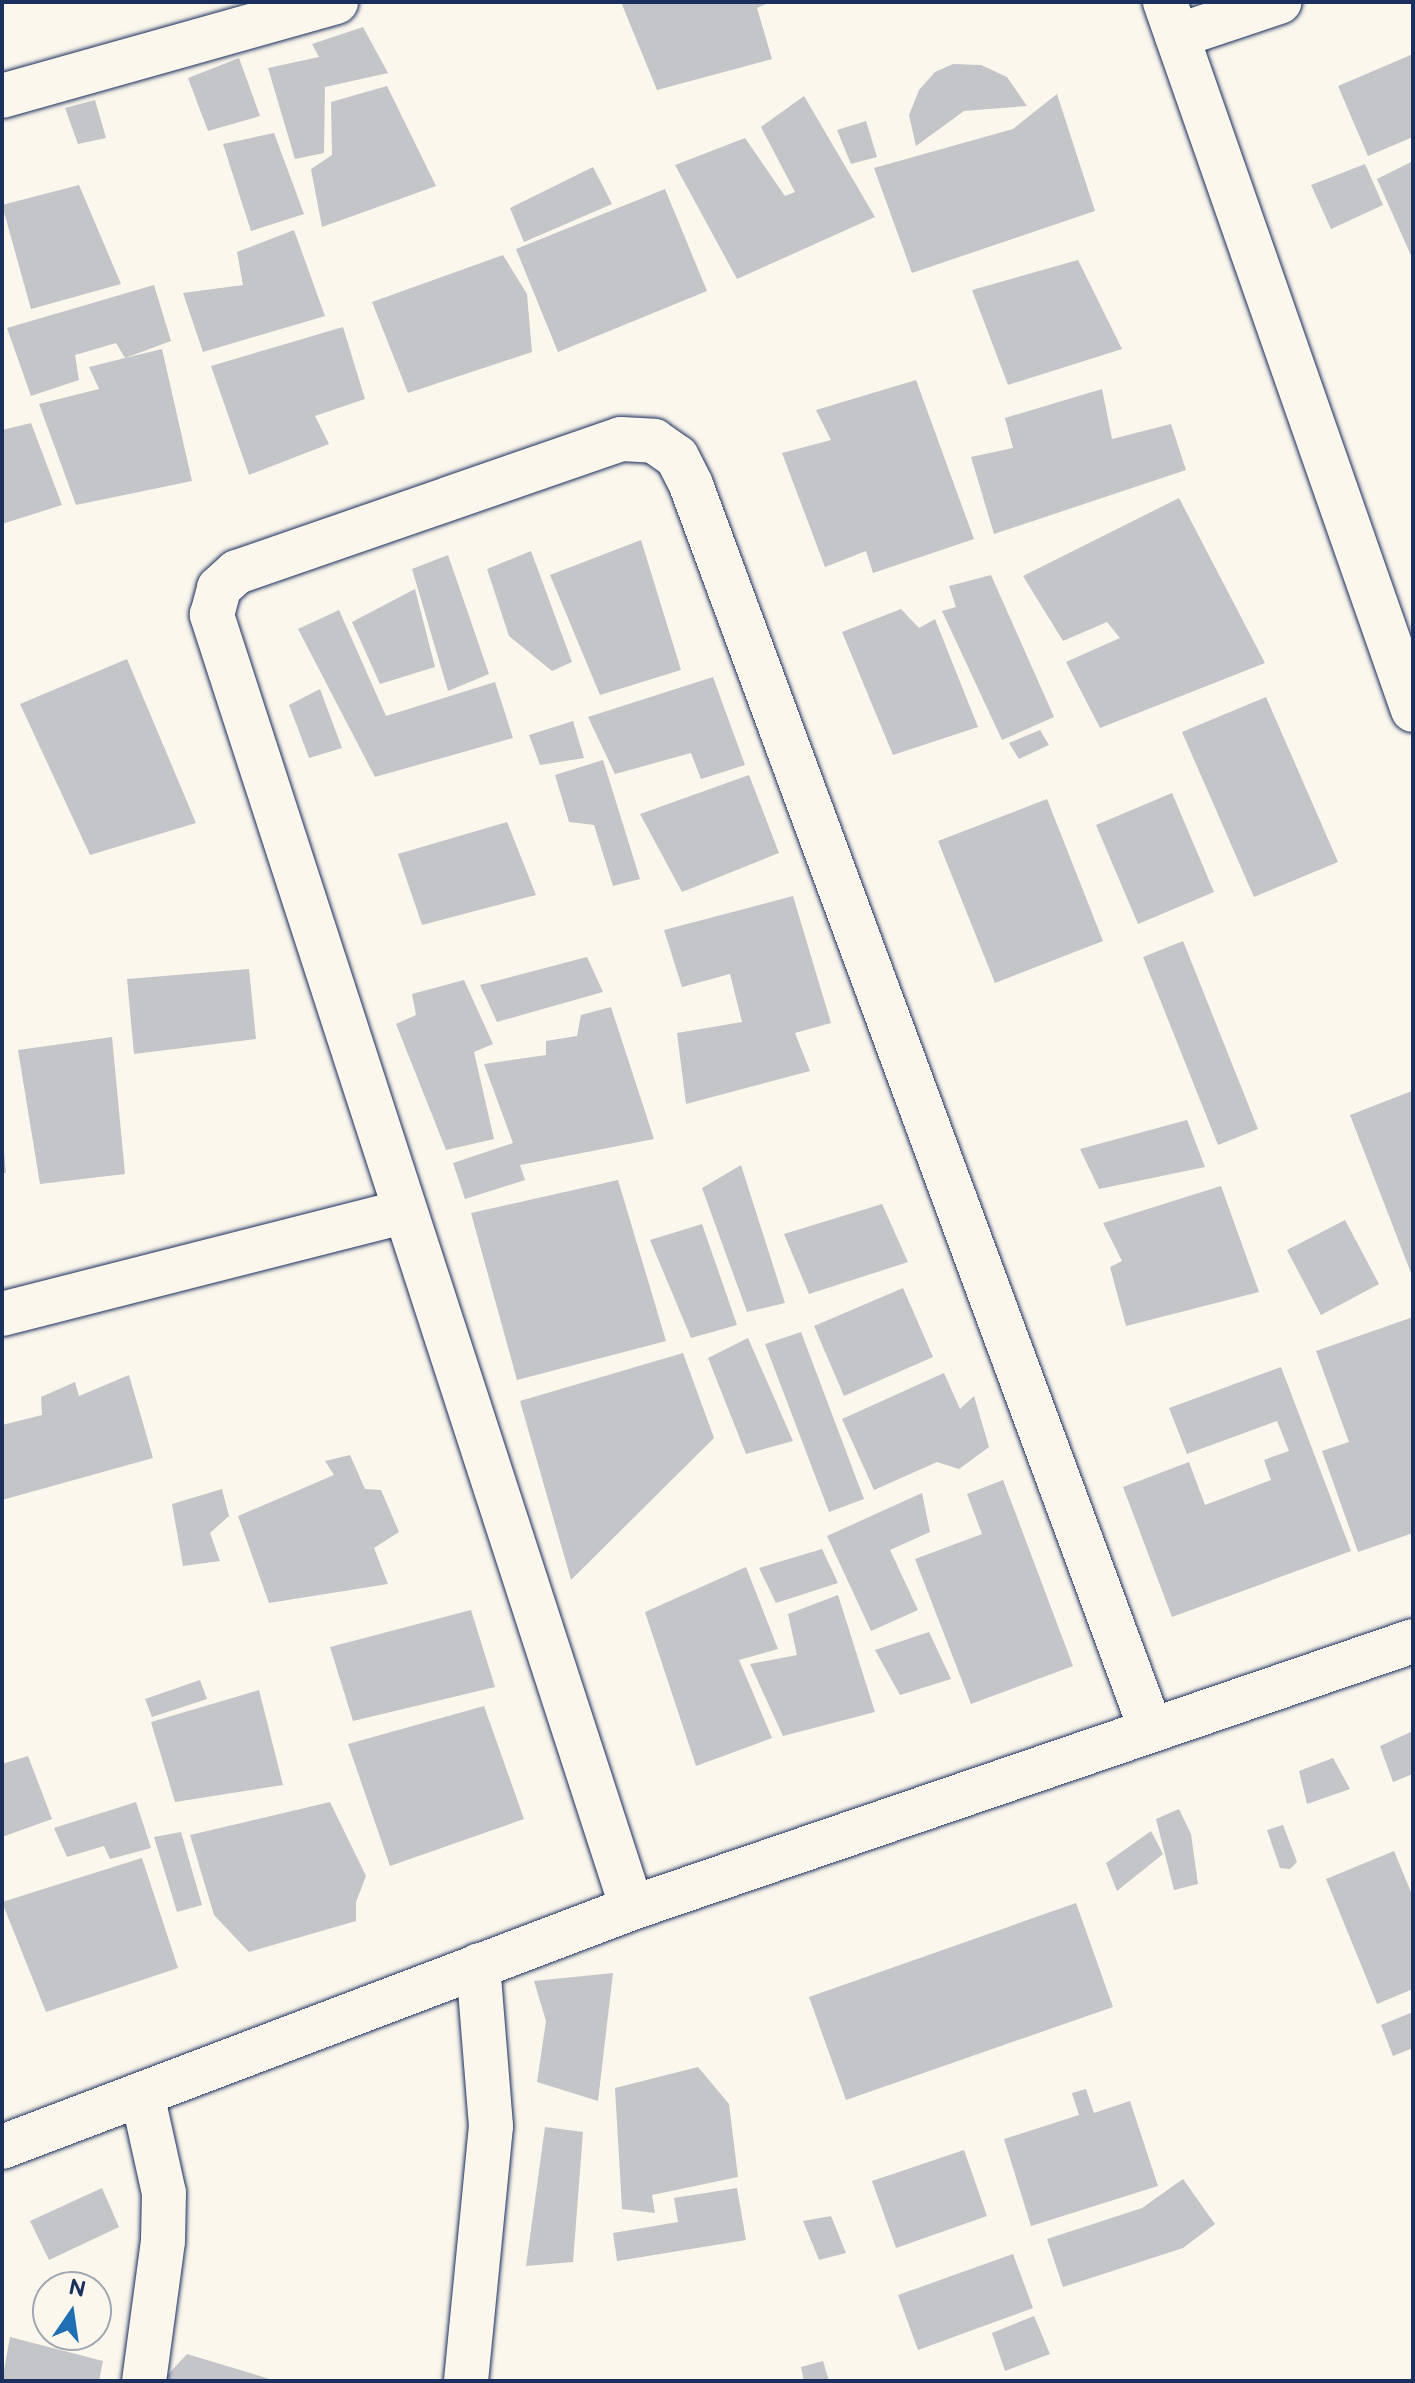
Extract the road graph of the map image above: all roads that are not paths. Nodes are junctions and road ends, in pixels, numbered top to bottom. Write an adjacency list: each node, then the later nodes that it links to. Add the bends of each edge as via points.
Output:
1 (336, 2): 4 (street)
2 (1279, 2): 3 (street)
3 (1171, 19): 5 (street)
4 (2, 96)
5 (1399, 619): 6 (street)
6 (1413, 710)
7 (403, 1212): 8 (street); 10 (street, via 215,636 212,615 219,588 237,572 621,439 654,441 677,457 691,485); 11 (street)
8 (2, 1314)
9 (1413, 1641): 10 (street)
10 (1151, 1730): 11 (street)
11 (632, 1908): 12 (street)
12 (478, 1966): 13 (street); 16 (street, via 491,2126)
13 (142, 2094): 14 (street); 15 (street, via 164,2193 163,2241)
14 (2, 2147)
15 (144, 2381)
16 (466, 2381)

